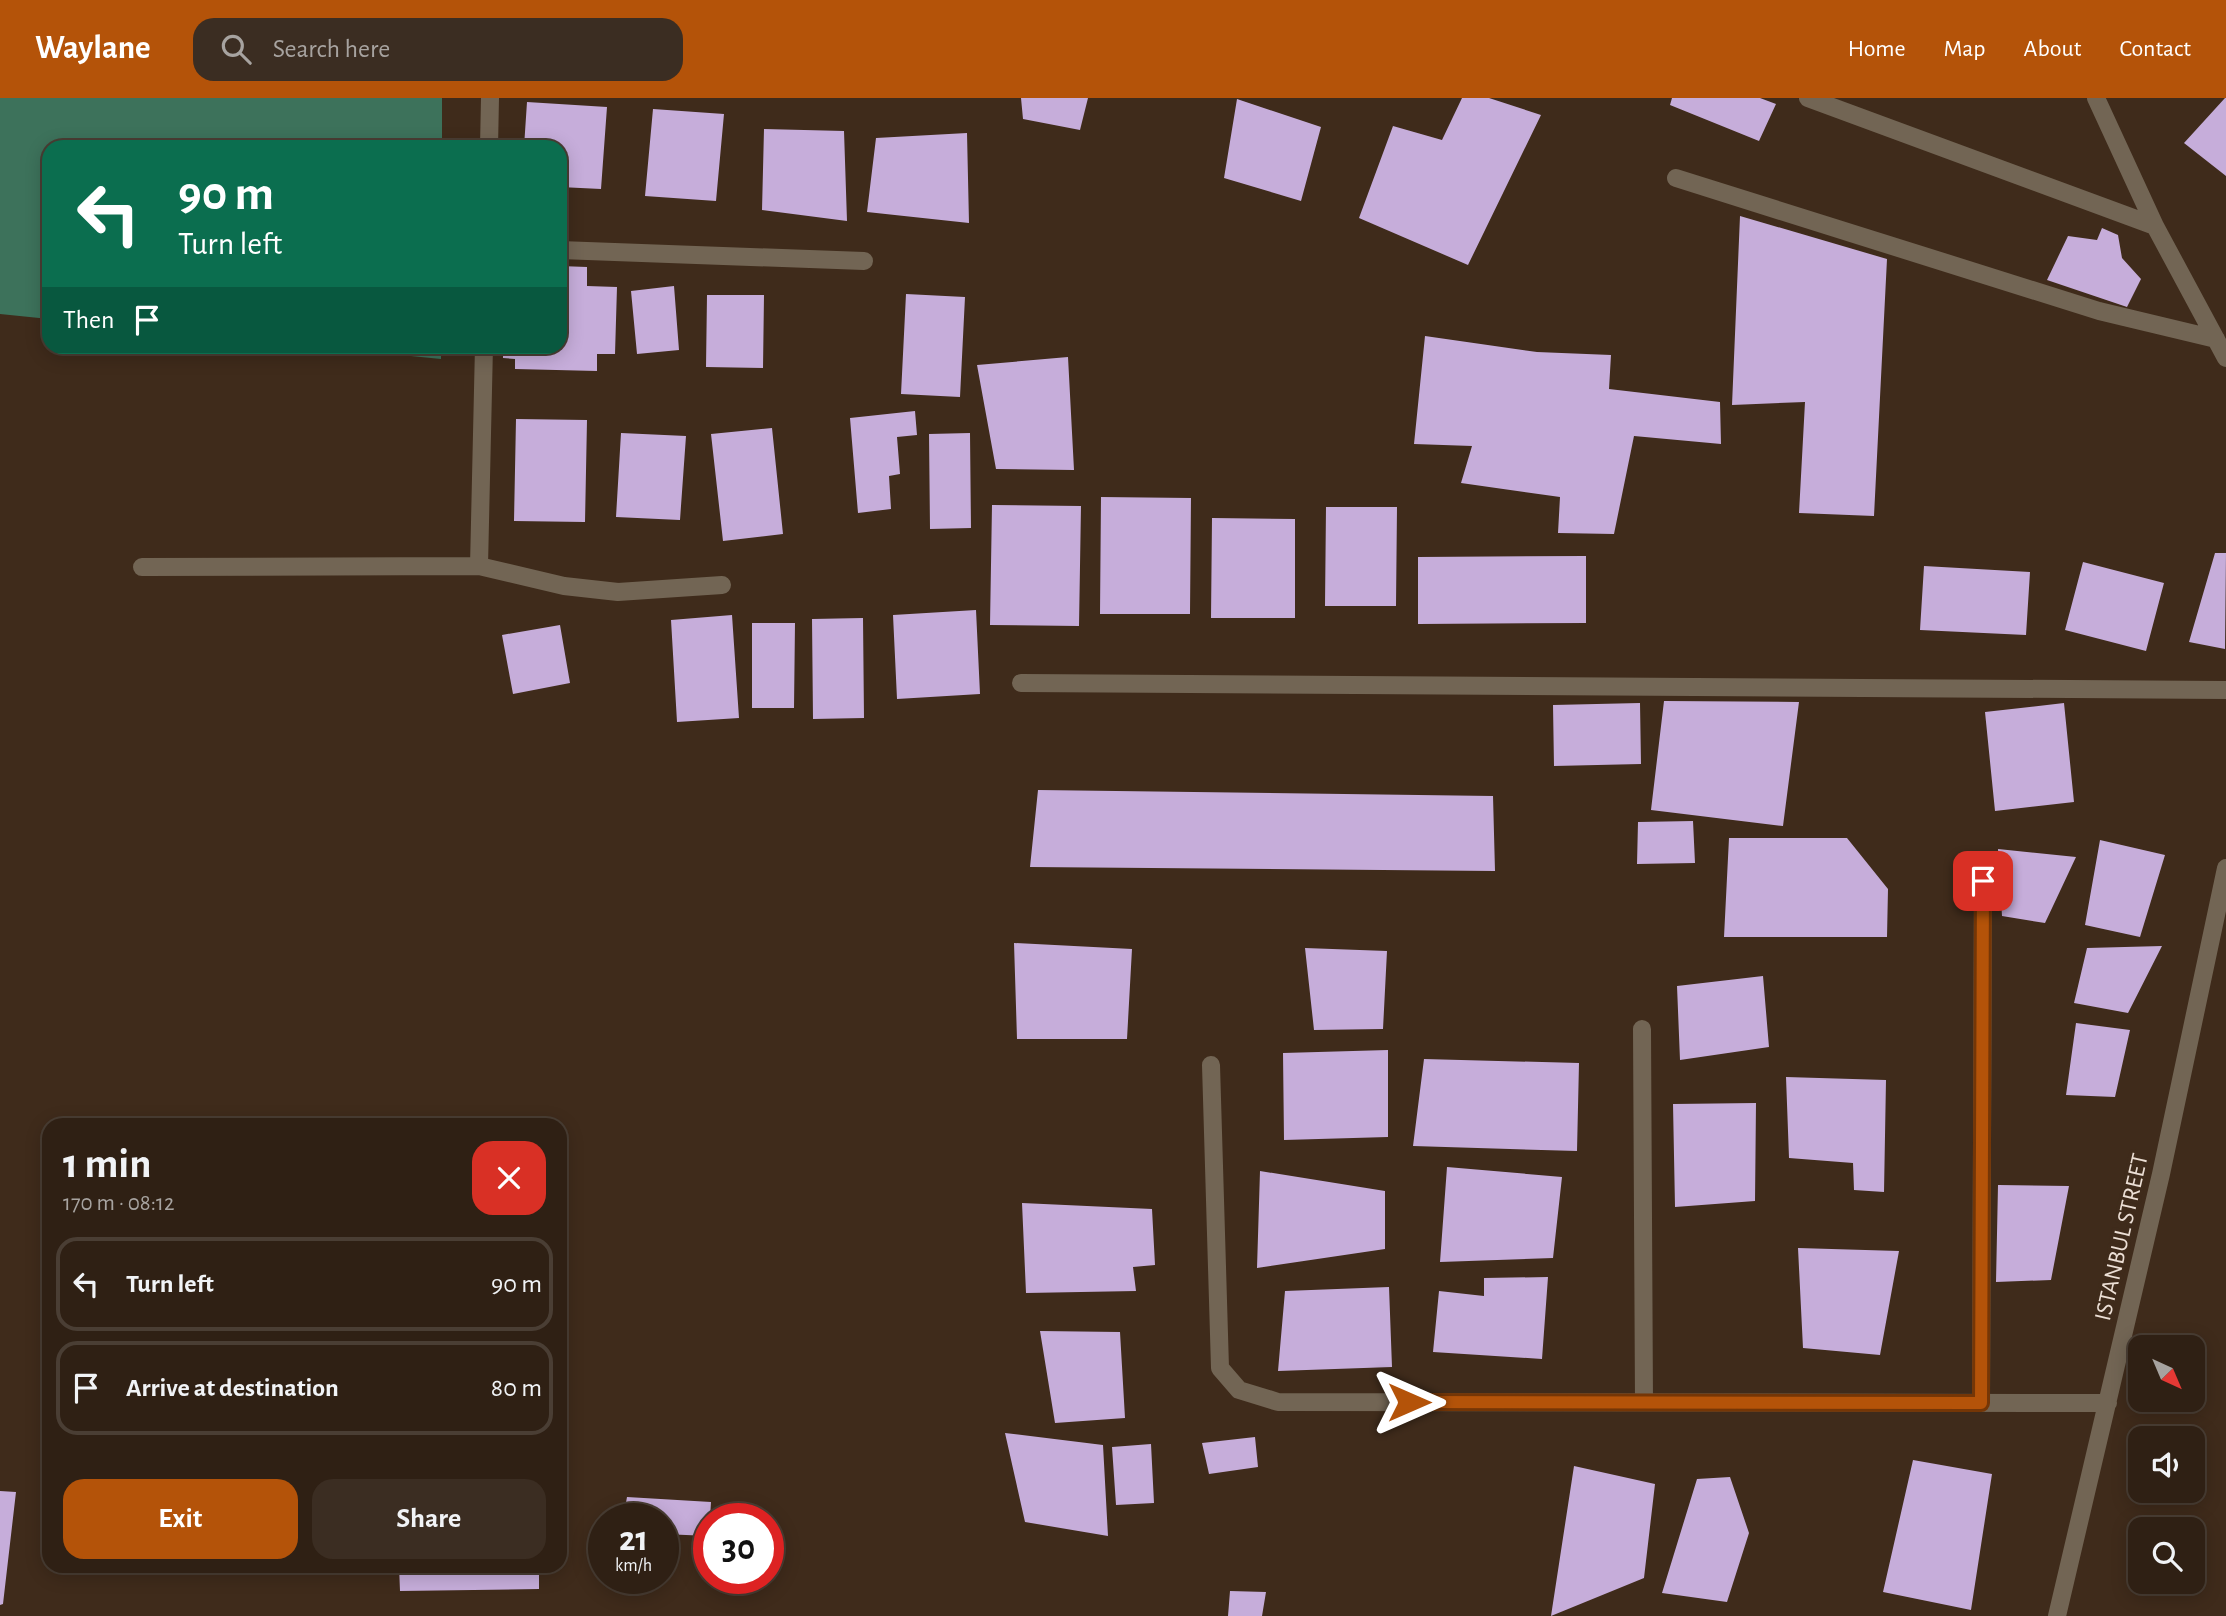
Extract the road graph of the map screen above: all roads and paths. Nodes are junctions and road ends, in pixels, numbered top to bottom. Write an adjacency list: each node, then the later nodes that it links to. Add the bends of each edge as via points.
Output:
1 (490, 98): 4 (street)
2 (1808, 98): 6 (street)
3 (2096, 98): 6 (street)
4 (489, 140)
5 (1676, 178): 9 (street, via 2099,311)
6 (2155, 226): 9 (street)
7 (567, 250): 8 (street)
8 (864, 261)
9 (2216, 339): 11 (street)
10 (484, 354): 13 (street)
11 (2226, 358)
12 (142, 566): 13 (street)
13 (480, 566): 14 (street, via 564,586 618,592)
14 (722, 585)
15 (1021, 683): 16 (street)
16 (2226, 690)
17 (2226, 868): 23 (street, ISTANBUL STREET)
18 (1983, 881): 22 (street)
19 (1642, 1029): 21 (street)
20 (1211, 1065): 21 (street, via 1220,1368 1240,1390 1278,1402)
21 (1644, 1402): 22 (street)
22 (1981, 1403): 23 (street)
23 (2108, 1403): 24 (street, ISTANBUL STREET)
24 (2057, 1616)

